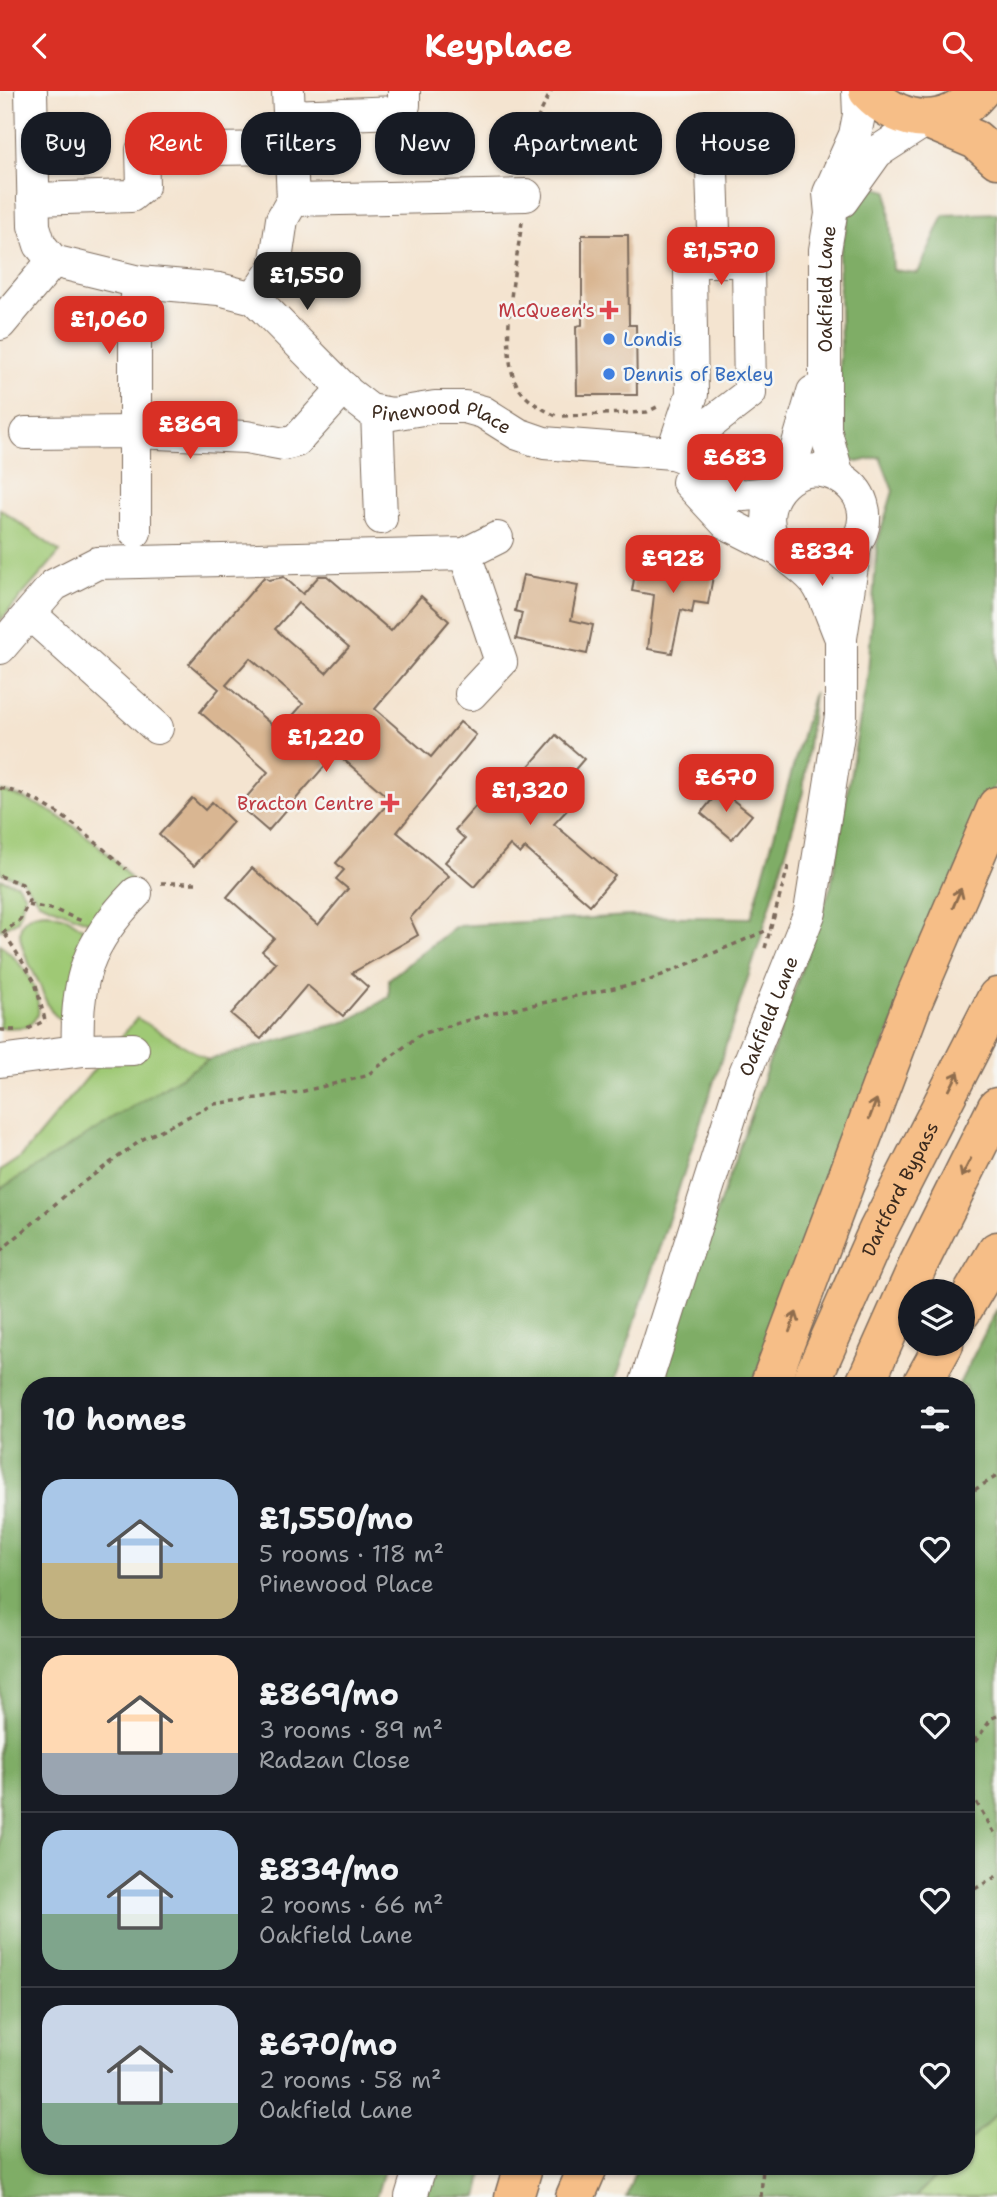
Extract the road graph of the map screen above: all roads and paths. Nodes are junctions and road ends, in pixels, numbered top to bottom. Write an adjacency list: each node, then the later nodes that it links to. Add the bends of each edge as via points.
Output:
1 (31, 91): 13 (street)
2 (404, 91): 6 (street, via 404,105 398,112 358,114)
3 (858, 91): 15 (street, Oakfield Lane, via 855,135 829,193)
4 (869, 91): 7 (main road, via 888,108)
5 (980, 91): 7 (main road, via 960,110)
6 (288, 103)
7 (928, 121): 9 (main road, via 976,140); 15 (street, Oakfield Lane, via 877,152)
8 (241, 149): 13 (street, via 142,150 142,183 114,198)
9 (997, 159)
10 (292, 175): 14 (street)
11 (712, 175): 17 (street)
12 (526, 195): 14 (street)
13 (33, 199): 16 (street, via 36,235)
14 (293, 200): 19 (street, via 282,219 275,267)
15 (831, 214): 21 (street, Oakfield Lane, via 825,250)
16 (53, 261): 18 (street); 20 (street)
17 (715, 261): 26 (street, via 697,263 690,272 692,394); 26 (street, via 748,265 750,393)
18 (139, 282): 19 (street, via 219,289); 24 (street)
19 (254, 298): 22 (street, Pinewood Place)
20 (0, 324)
21 (824, 362): 27 (street, Oakfield Lane, via 825,429); 28 (street, Oakfield Lane)
22 (344, 389): 23 (street, Pinewood Place); 24 (street, via 296,440 284,444 246,437)
23 (377, 412): 26 (street, Pinewood Place, via 461,406 544,443); 29 (street)
24 (136, 432): 25 (street); 30 (street)
25 (26, 433)
26 (672, 453): 28 (street, Pinewood Place, via 690,458 723,492 758,493); 34 (street, via 687,481 726,523)
27 (838, 476): 28 (street, via 804,471); 32 (street, Oakfield Lane, via 856,491 862,505 861,534)
28 (783, 484): 34 (street, Oakfield Lane, via 768,513 768,527)
29 (381, 518)
30 (135, 532)
31 (497, 538): 33 (street)
32 (855, 547): 34 (street, via 820,566); 36 (street, Oakfield Lane)
33 (465, 554): 35 (street, via 97,563 54,585); 38 (street, via 501,662)
34 (787, 556): 36 (street, Oakfield Lane, via 819,586)
35 (30, 614): 37 (street); 39 (street)
36 (841, 638): 61 (street, Oakfield Lane, via 841,716 810,912 741,1083)
37 (0, 648)
38 (471, 694)
39 (157, 728)
40 (0, 788): 45 (path, via 65,820)
41 (997, 806): 62 (main road, one-way to 41, via 912,1004)
42 (789, 862): 47 (path)
43 (0, 876): 46 (path, via 22,884)
44 (200, 883): 45 (path)
45 (141, 885): 48 (street)
46 (28, 905): 48 (path, via 67,915); 49 (path, via 20,921)
47 (770, 929): 50 (path); 57 (path, via 648,981 489,1014 421,1034 366,1076 300,1092 214,1104 143,1139 66,1193)
48 (102, 933): 54 (street, via 89,955 80,986)
49 (3, 934): 52 (path, via 35,982)
50 (762, 956)
51 (997, 997): 63 (main road, Dartford Bypass, one-way to 51, via 878,1230)
52 (46, 1020)
53 (133, 1049): 54 (street)
54 (78, 1050): 55 (street)
55 (0, 1061)
56 (997, 1107): 64 (main road, one-way to 64)
57 (0, 1251)
58 (997, 1251): 59 (main road)
59 (975, 1289)
60 (937, 1356): 65 (main road)
61 (648, 1377)
62 (772, 1377)
63 (813, 1377)
64 (868, 1377)
65 (926, 1377)
66 (997, 1476): 67 (path)
67 (975, 1489)
68 (997, 1716): 69 (path)
69 (976, 1741)
70 (975, 1800): 71 (path)
71 (997, 1837)
72 (997, 1876): 73 (path)
73 (975, 1889)
74 (418, 2175): 79 (street)
75 (521, 2175): 80 (main road)
76 (576, 2175): 81 (main road)
77 (585, 2175): 82 (main road)
78 (762, 2175): 83 (path)
79 (411, 2197)
80 (514, 2197)
81 (569, 2197)
82 (575, 2197)
83 (761, 2197)

